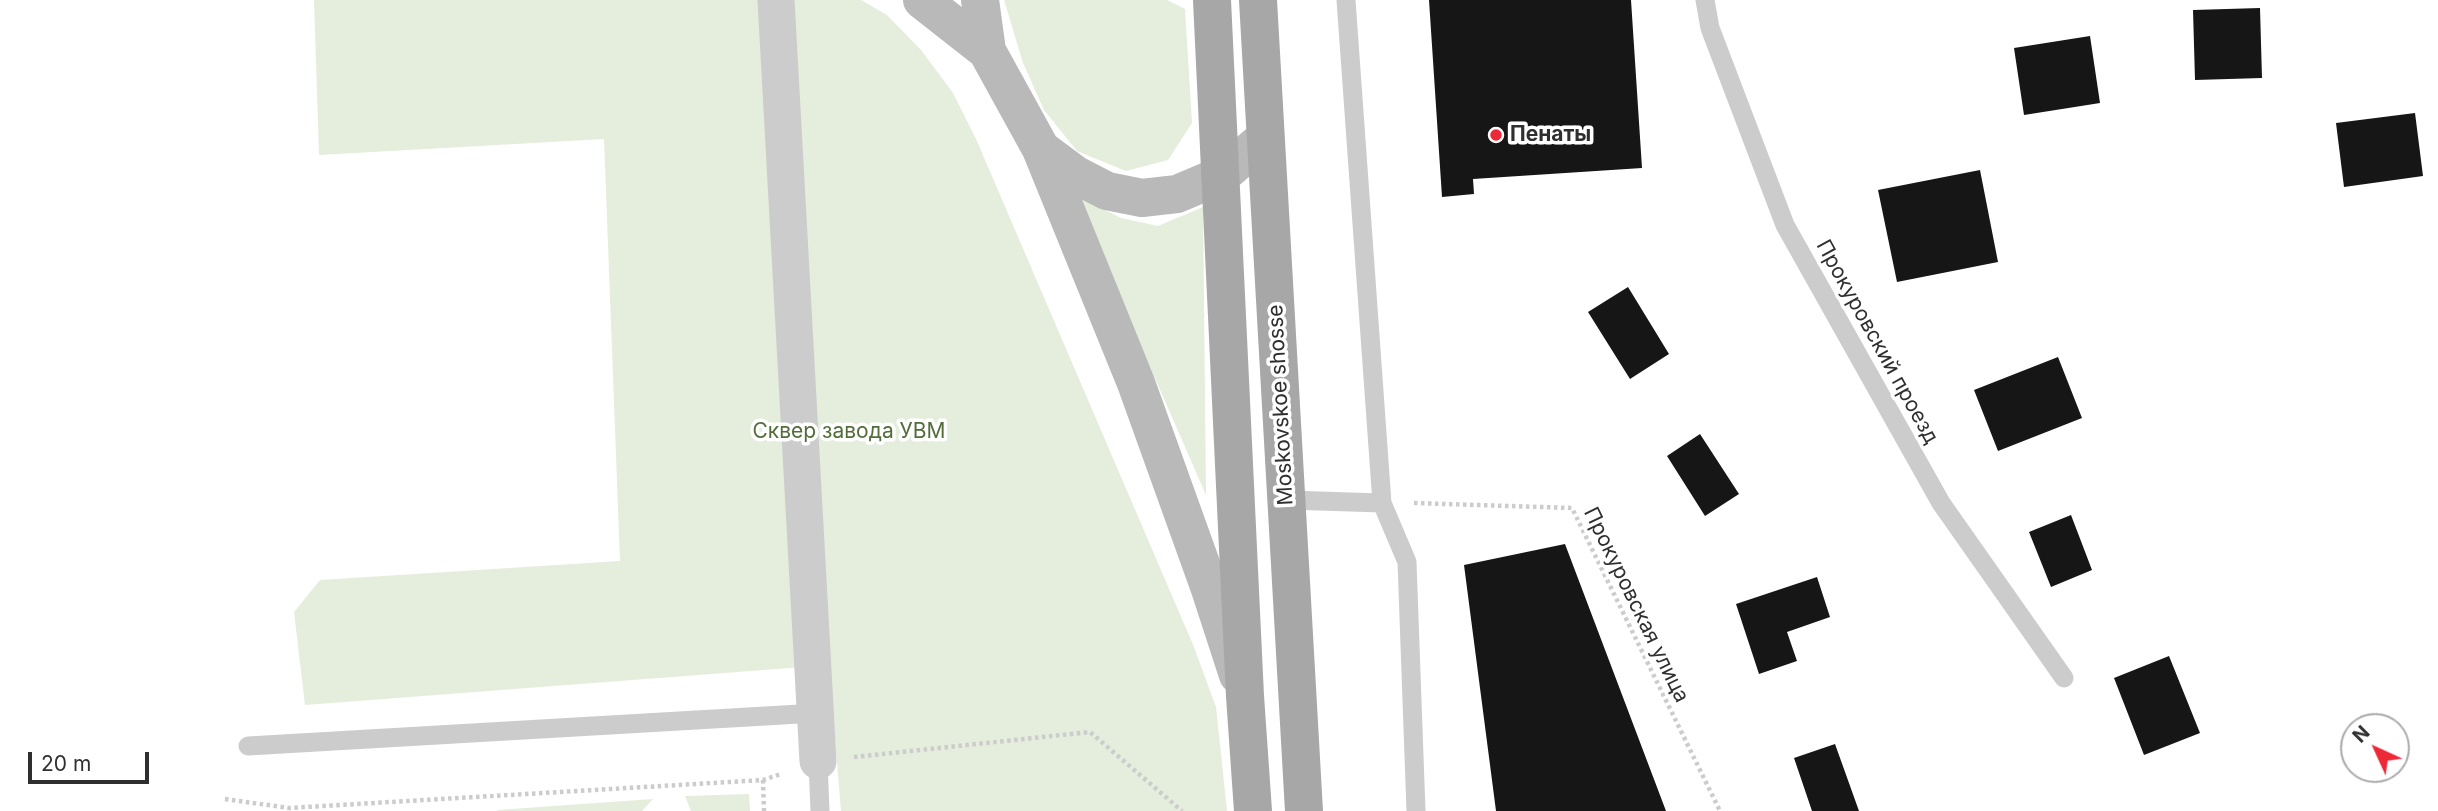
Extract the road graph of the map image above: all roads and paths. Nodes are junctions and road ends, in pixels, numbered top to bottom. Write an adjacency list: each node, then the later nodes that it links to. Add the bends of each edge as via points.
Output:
1 (776, 0): 16 (street)
2 (922, 0): 8 (main road)
3 (980, 0): 8 (main road)
4 (1212, 0): 11 (main road)
5 (1258, 0): 9 (main road, Moskovskoe shosse)
6 (1346, 0): 13 (lane)
7 (1704, 0): 14 (lane, Прокуровский проезд, via 1710,28 1785,225 1941,503)
8 (987, 51): 10 (main road)
9 (1265, 138): 11 (main road); 12 (main road, Moskovskoe shosse)
10 (1041, 149): 11 (main road, via 1107,191 1142,198 1177,194); 15 (main road, via 1136,383)
11 (1222, 175): 15 (main road)
12 (1287, 500): 13 (lane); 26 (main road, Moskovskoe shosse)
13 (1382, 503): 27 (lane, via 1406,562); 28 (path, Прокуровская улица, via 1572,508)
14 (2064, 678)
15 (1245, 696): 25 (main road)
16 (817, 713): 17 (lane); 18 (street)
17 (248, 746)
18 (818, 761): 19 (path); 23 (lane); 24 (path, via 1090,732)
19 (763, 780): 21 (path); 22 (path)
20 (225, 799): 21 (path)
21 (289, 810)
22 (764, 811)
23 (820, 811)
24 (1182, 811)
25 (1253, 811)
26 (1304, 811)
27 (1416, 811)
28 (1720, 811)

